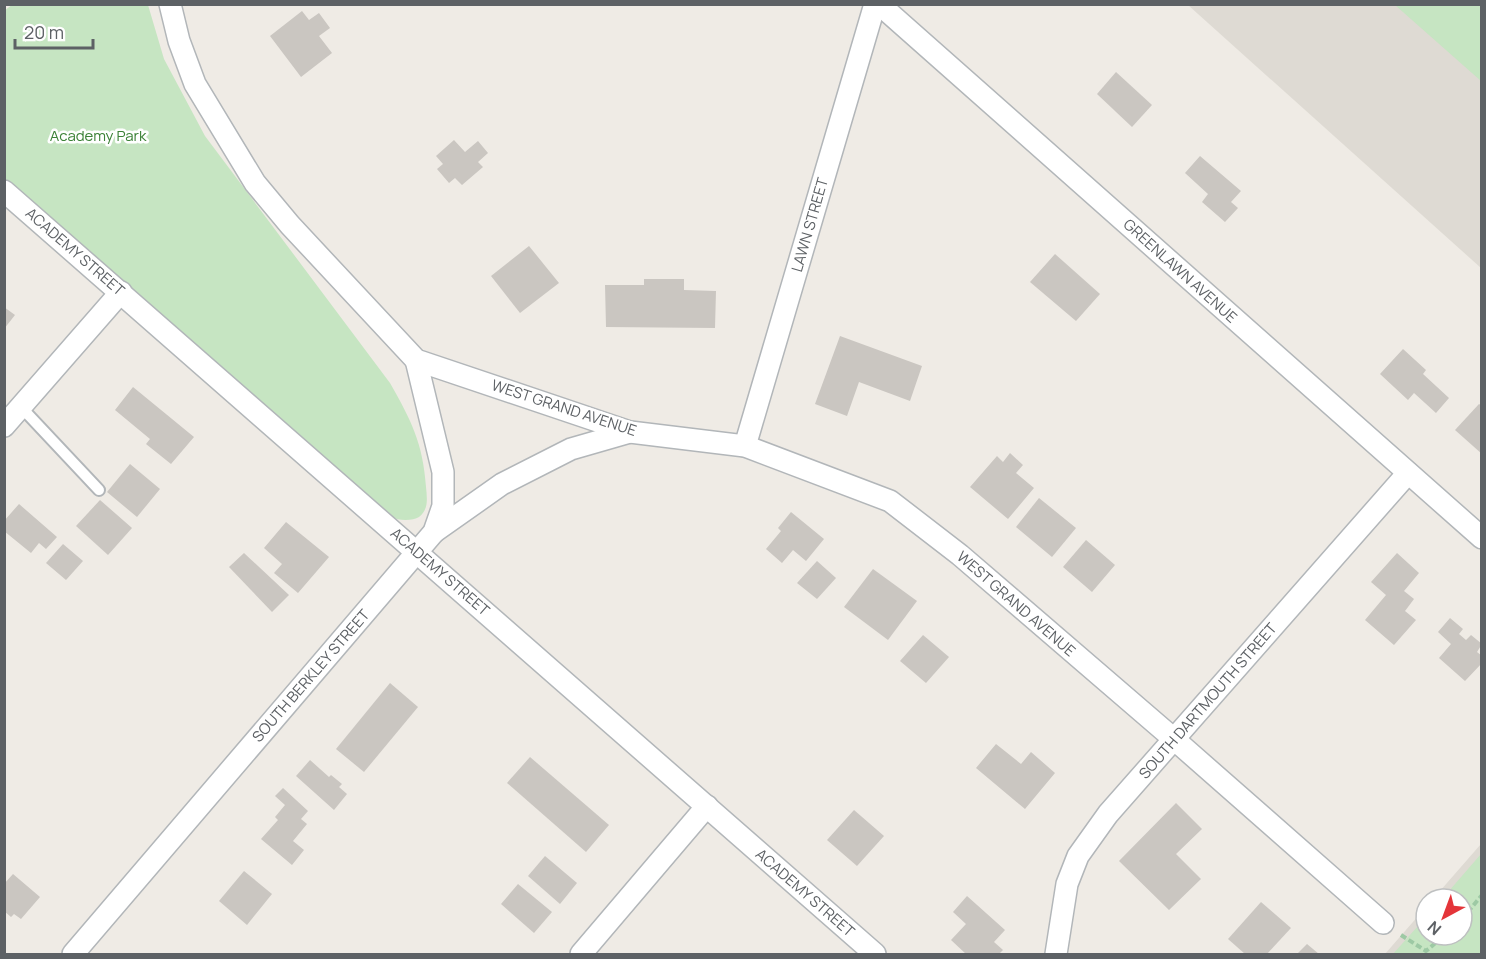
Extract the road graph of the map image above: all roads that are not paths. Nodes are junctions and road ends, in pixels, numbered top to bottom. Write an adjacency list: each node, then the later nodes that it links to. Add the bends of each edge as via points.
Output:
1 (170, 4): 5 (street, WEST GRAND AVENUE, via 195,84 255,183)
2 (877, 4): 9 (street, LAWN STREET); 10 (street, GREENLAWN AVENUE)
3 (4, 191): 4 (street, ACADEMY STREET)
4 (121, 292): 6 (street); 14 (street, ACADEMY STREET)
5 (416, 360): 8 (street, WEST GRAND AVENUE); 12 (street, SOUTH BERKLEY STREET, via 443,472 443,506)
6 (21, 407): 7 (street); 11 (lane)
7 (4, 426)
8 (630, 432): 9 (street, WEST GRAND AVENUE); 12 (street, via 571,449 502,484)
9 (745, 446): 15 (street, WEST GRAND AVENUE, via 890,501 960,555)
10 (1408, 473): 13 (street, GREENLAWN AVENUE); 15 (street, SOUTH DARTMOUTH STREET)
11 (99, 490)
12 (434, 532): 14 (street, SOUTH BERKLEY STREET)
13 (1482, 538)
14 (417, 552): 16 (street, ACADEMY STREET); 18 (street, SOUTH BERKLEY STREET)
15 (1175, 740): 17 (street, WEST GRAND AVENUE); 21 (street, SOUTH DARTMOUTH STREET, via 1108,814 1078,856 1067,884)
16 (707, 806): 19 (street); 20 (street, ACADEMY STREET)
17 (1383, 923)
18 (73, 954)
19 (581, 954)
20 (875, 954)
21 (1056, 954)

